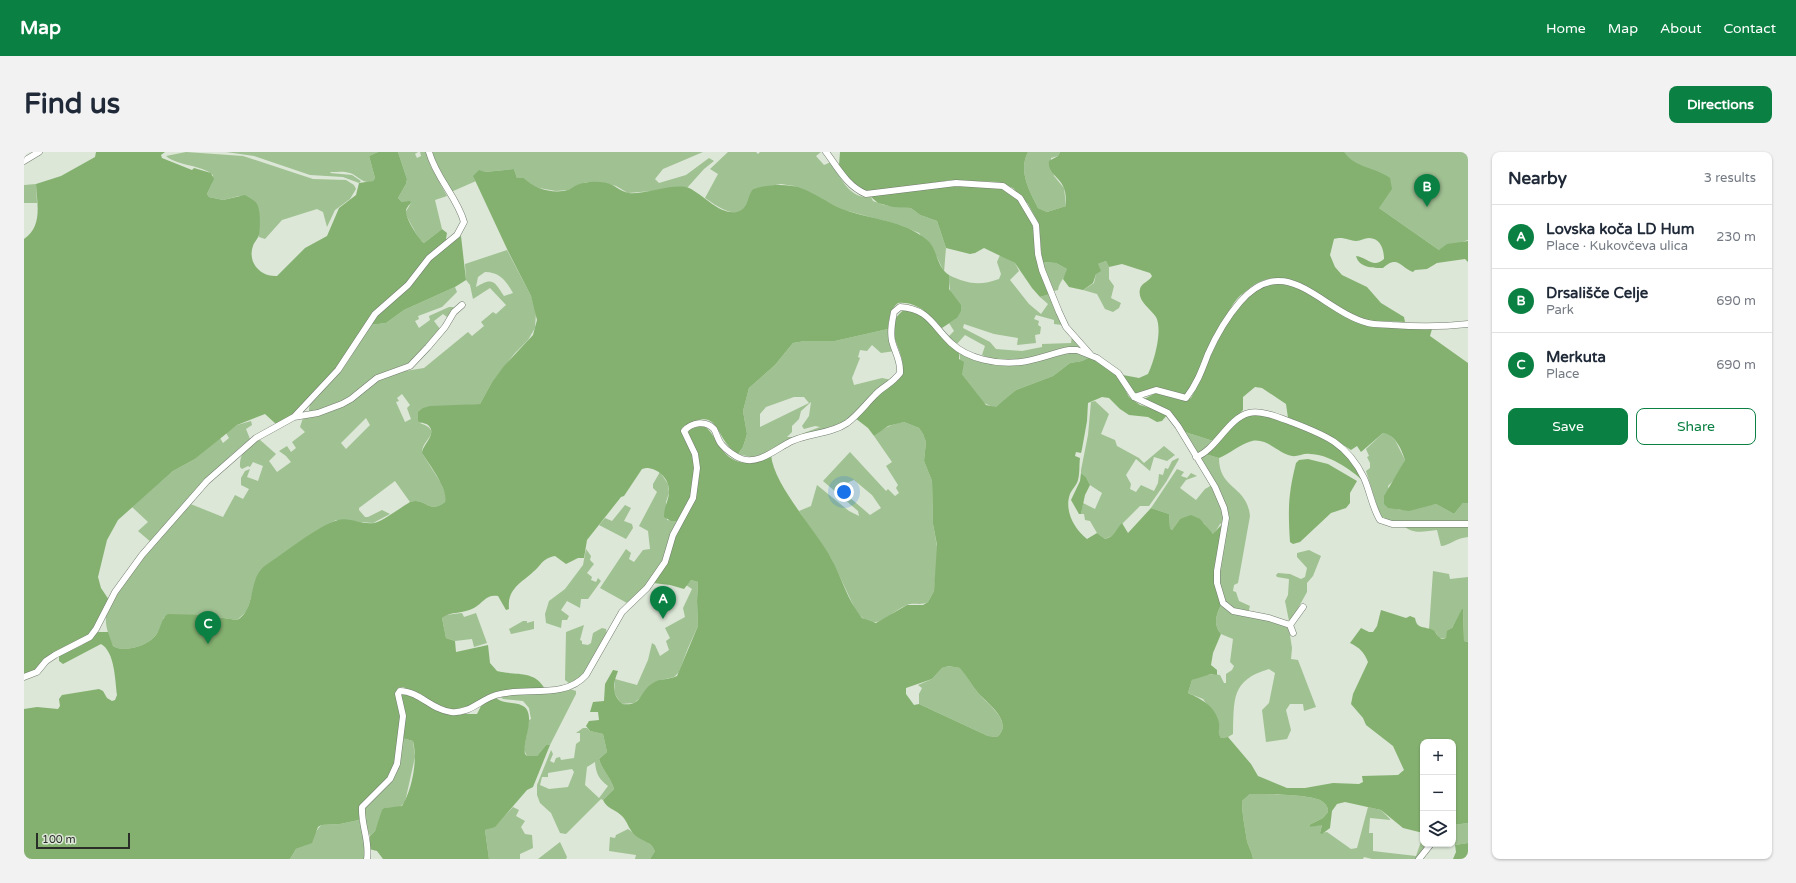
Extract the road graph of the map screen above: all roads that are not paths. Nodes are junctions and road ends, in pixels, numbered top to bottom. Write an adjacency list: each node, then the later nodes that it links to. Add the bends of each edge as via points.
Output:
1 (39, 152): 4 (street)
2 (429, 152): 9 (street, via 447,190 460,209 464,222 457,235 429,258 408,285 375,314 338,370)
3 (826, 152): 7 (street, via 848,182 856,190 866,194 956,183 1003,186 1020,198 1036,225 1042,270 1059,312 1066,327)
4 (24, 161)
5 (462, 305): 9 (street, via 410,366 377,378 342,404 318,413)
6 (1468, 324): 8 (street, via 1429,328 1368,323 1347,315 1324,298 1296,284 1283,280 1271,281 1254,288 1229,316 1208,353 1195,386 1186,398 1156,390)
7 (1091, 355): 8 (street, via 1118,373); 17 (street, via 1069,350 1020,362 994,362 961,350 920,310 900,307 894,312 891,333 900,373 845,424 793,441 751,461 741,459 722,445 713,428 703,422 684,431 695,454 697,468 693,498 673,535 665,562 648,588 622,612 590,669 579,683 548,691 498,694 470,710 451,712 415,695 400,691 398,694 403,716 397,764 390,779 362,807 363,826 367,837)
8 (1134, 397): 10 (street, via 1168,413)
9 (294, 417): 15 (street, via 256,438 187,502 127,574 90,637 55,655 37,672)
10 (1196, 457): 11 (street, via 1208,450 1242,417 1250,413 1269,415 1327,436 1349,453 1364,478 1380,520 1392,524); 13 (street, via 1215,488 1226,518 1217,583 1223,603 1233,611 1270,618)
11 (1468, 524)
12 (1303, 607): 13 (street)
13 (1290, 625): 14 (street)
14 (1293, 632)
15 (24, 677)
16 (1429, 847): 18 (street)
17 (366, 859)
18 (1419, 859)

